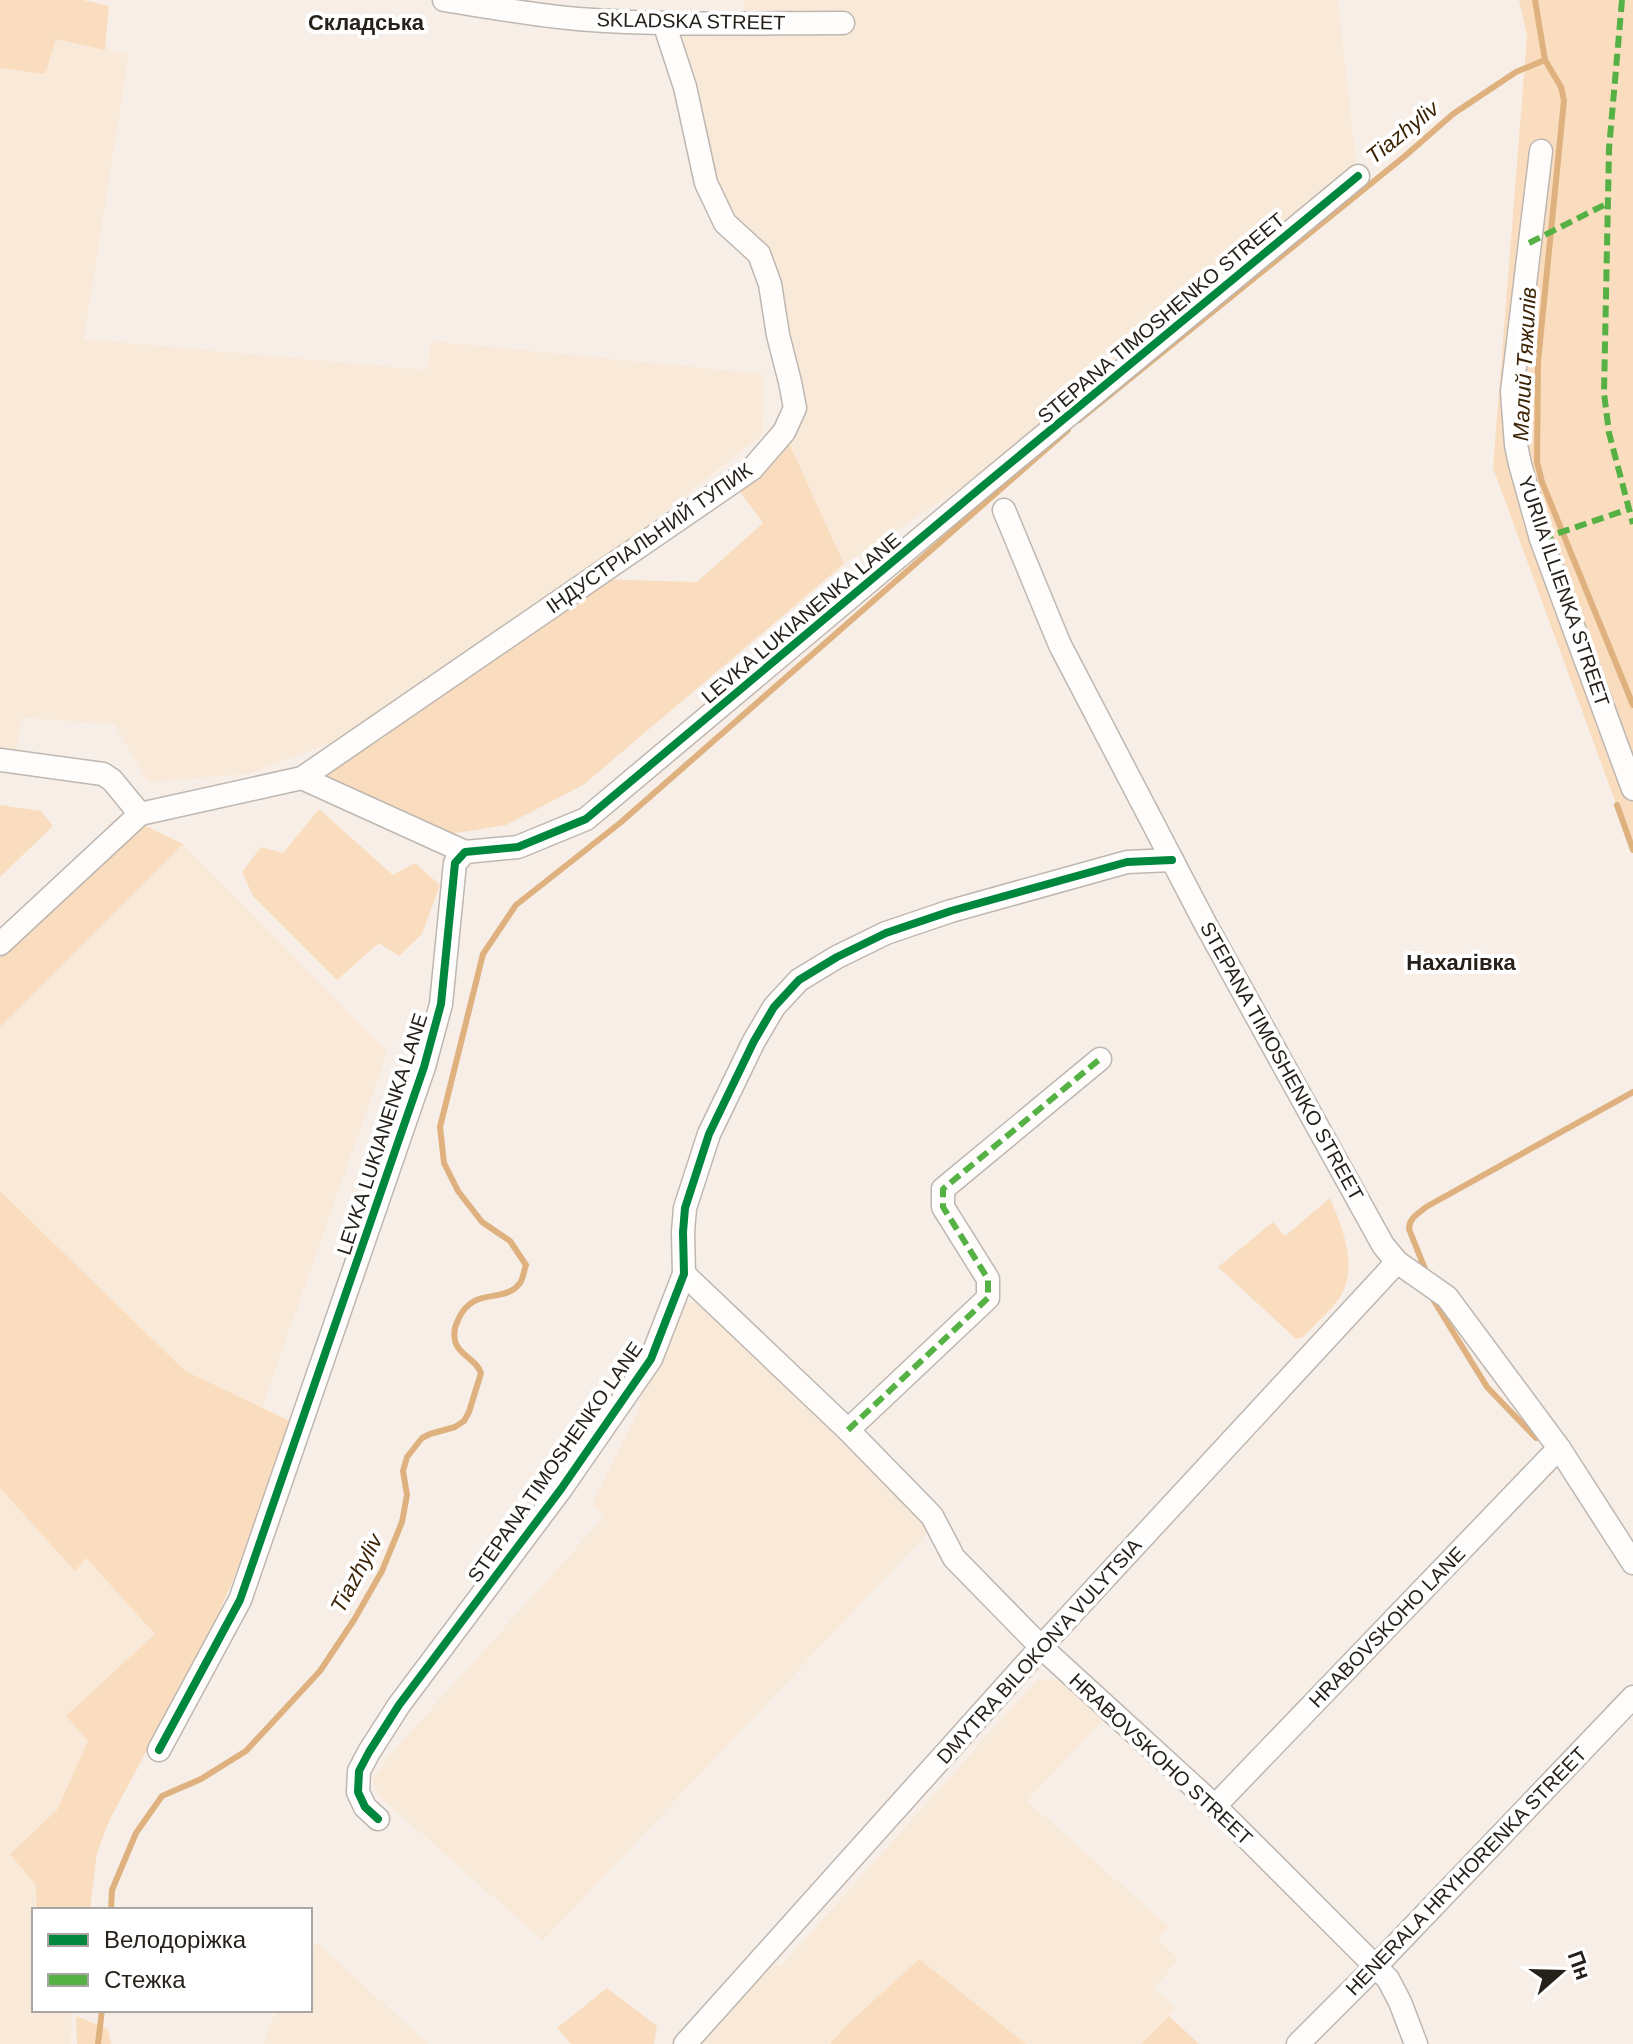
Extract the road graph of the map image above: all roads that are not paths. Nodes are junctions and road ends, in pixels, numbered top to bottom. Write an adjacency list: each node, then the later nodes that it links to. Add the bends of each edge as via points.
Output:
1 (444, 0): 2 (street, SKLADSKA STREET, via 578,19)
2 (664, 23): 3 (street, SKLADSKA STREET); 9 (street, ІНДУСТРІАЛЬНИЙ ТУПИК, via 685,87 706,183 725,223 759,254 770,284 795,408 784,432 752,469)
3 (843, 23)
4 (1541, 151): 10 (street, YURIIA ILLIENKA STREET, via 1512,392 1516,445 1541,539)
5 (1358, 176): 6 (street, STEPANA TIMOSHENKO STREET)
6 (984, 485): 12 (street, LEVKA LUKIANENKA LANE, via 586,819 518,847)
7 (1004, 510): 13 (street, STEPANA TIMOSHENKO STREET, via 1060,645)
8 (0, 760): 11 (street, via 103,774)
9 (302, 778): 11 (street); 12 (street)
10 (1633, 789)
11 (140, 814): 14 (street)
12 (465, 852): 23 (street, LEVKA LUKIANENKA LANE, via 455,863 441,1004 424,1067 240,1600)
13 (1172, 860): 16 (street, STEPANA TIMOSHENKO STREET); 17 (street, STEPANA TIMOSHENKO LANE, via 1127,862 951,911 886,933 799,980 774,1007 754,1041 709,1134 685,1208)
14 (0, 944)
15 (1100, 1059): 18 (street, via 943,1189 943,1207 988,1279 988,1298)
16 (1397, 1262): 19 (street, STEPANA TIMOSHENKO STREET, via 1447,1297); 21 (street, DMYTRA BILOKON'A VULYTSIA)
17 (684, 1274): 18 (street, HRABOVSKOHO STREET); 25 (street, STEPANA TIMOSHENKO LANE, via 651,1359 369,1752 359,1771 358,1792)
18 (848, 1430): 21 (street, HRABOVSKOHO STREET, via 932,1516 954,1558)
19 (1559, 1448): 20 (street, STEPANA TIMOSHENKO STREET); 24 (street, HRABOVSKOHO LANE)
20 (1633, 1563)
21 (1041, 1647): 24 (street, HRABOVSKOHO STREET); 27 (street, DMYTRA BILOKON'A VULYTSIA)
22 (1633, 1697): 26 (street, HENERALA HRYHORENKA STREET)
23 (159, 1750)
24 (1215, 1806): 26 (street, HRABOVSKOHO STREET)
25 (378, 1819)
26 (1376, 1966): 28 (street, HENERALA HRYHORENKA STREET); 29 (street, HRABOVSKOHO STREET, via 1400,2002)
27 (685, 2044)
28 (1298, 2044)
29 (1416, 2044)

